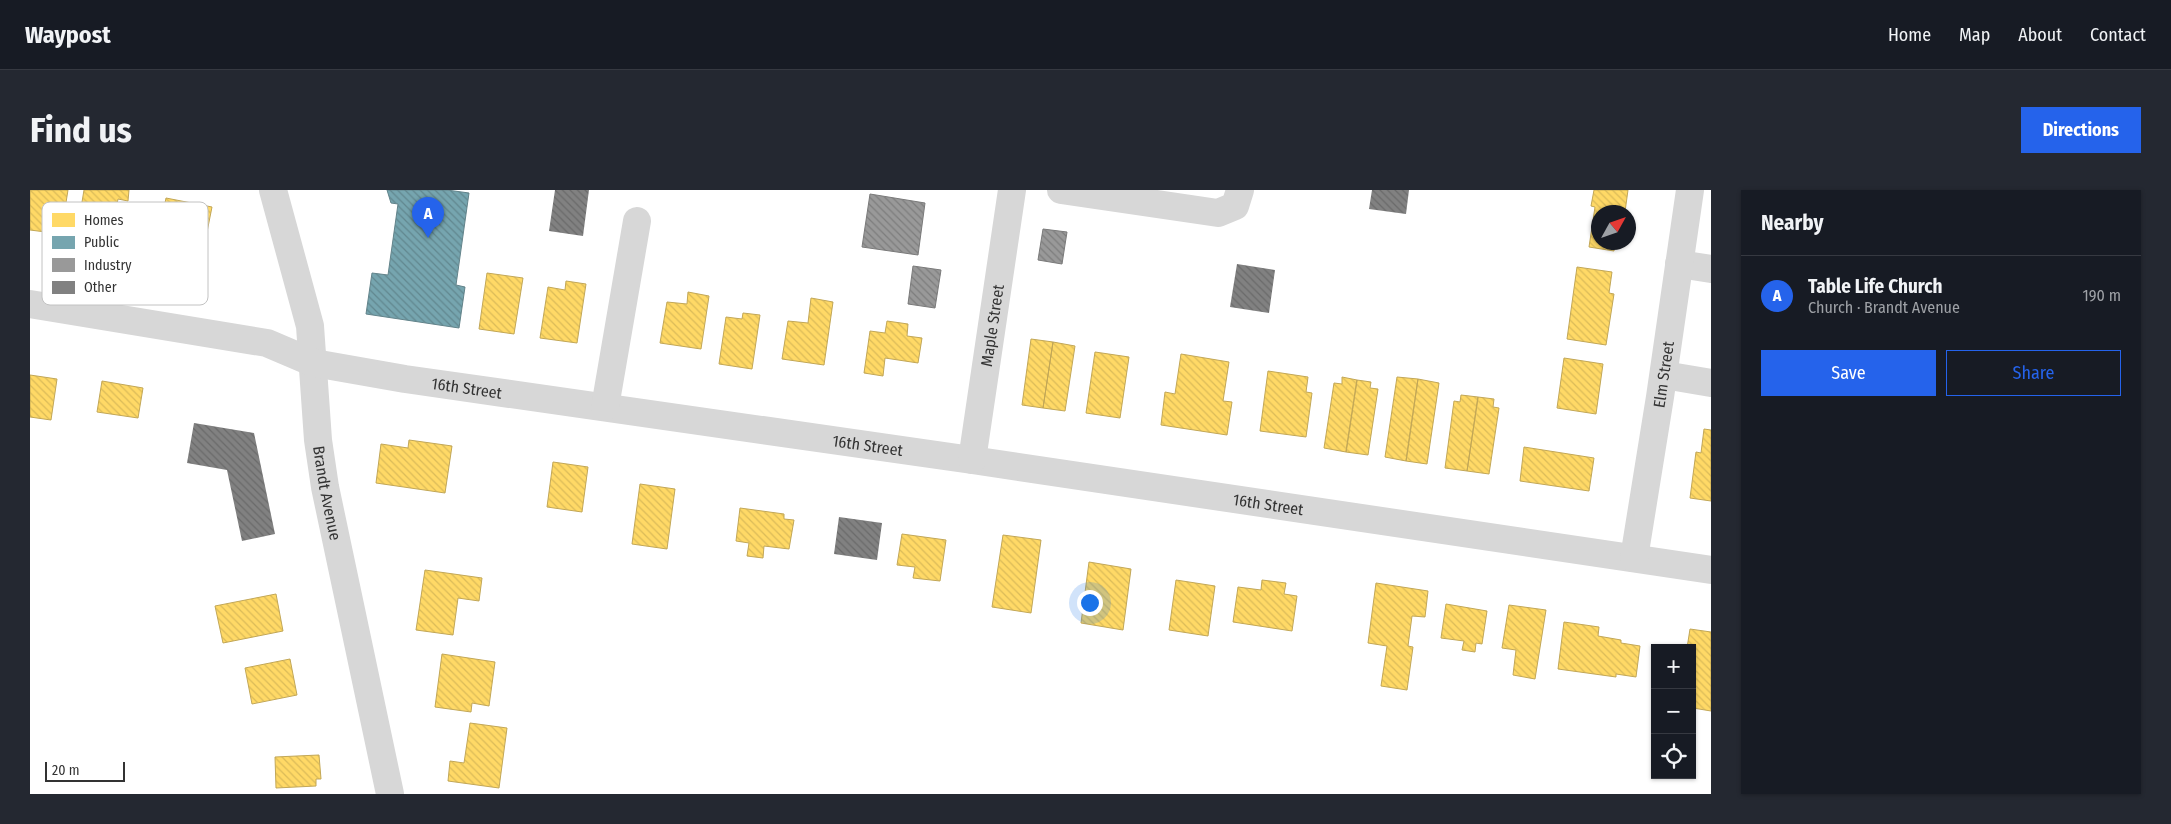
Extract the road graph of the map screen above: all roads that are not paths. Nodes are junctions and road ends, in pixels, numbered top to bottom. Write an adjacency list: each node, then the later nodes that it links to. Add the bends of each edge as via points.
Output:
1 (273, 190): 10 (street, Brandt Avenue, via 310,326)
2 (1012, 190): 14 (street, Maple Street)
3 (1061, 190): 4 (street, via 1218,213 1235,206)
4 (1240, 190)
5 (1690, 190): 7 (street, Elm Street)
6 (637, 221): 13 (street)
7 (1679, 264): 8 (street); 11 (street, Elm Street)
8 (1711, 269)
9 (30, 304): 10 (street, 16th Street, via 267,343)
10 (314, 363): 13 (street, 16th Street); 17 (street, Brandt Avenue, via 318,440 325,487)
11 (1664, 375): 12 (street); 15 (street, Elm Street)
12 (1711, 383)
13 (605, 407): 14 (street, 16th Street)
14 (972, 460): 15 (street, 16th Street)
15 (1634, 558): 16 (street, 16th Street)
16 (1711, 570)
17 (390, 794)

